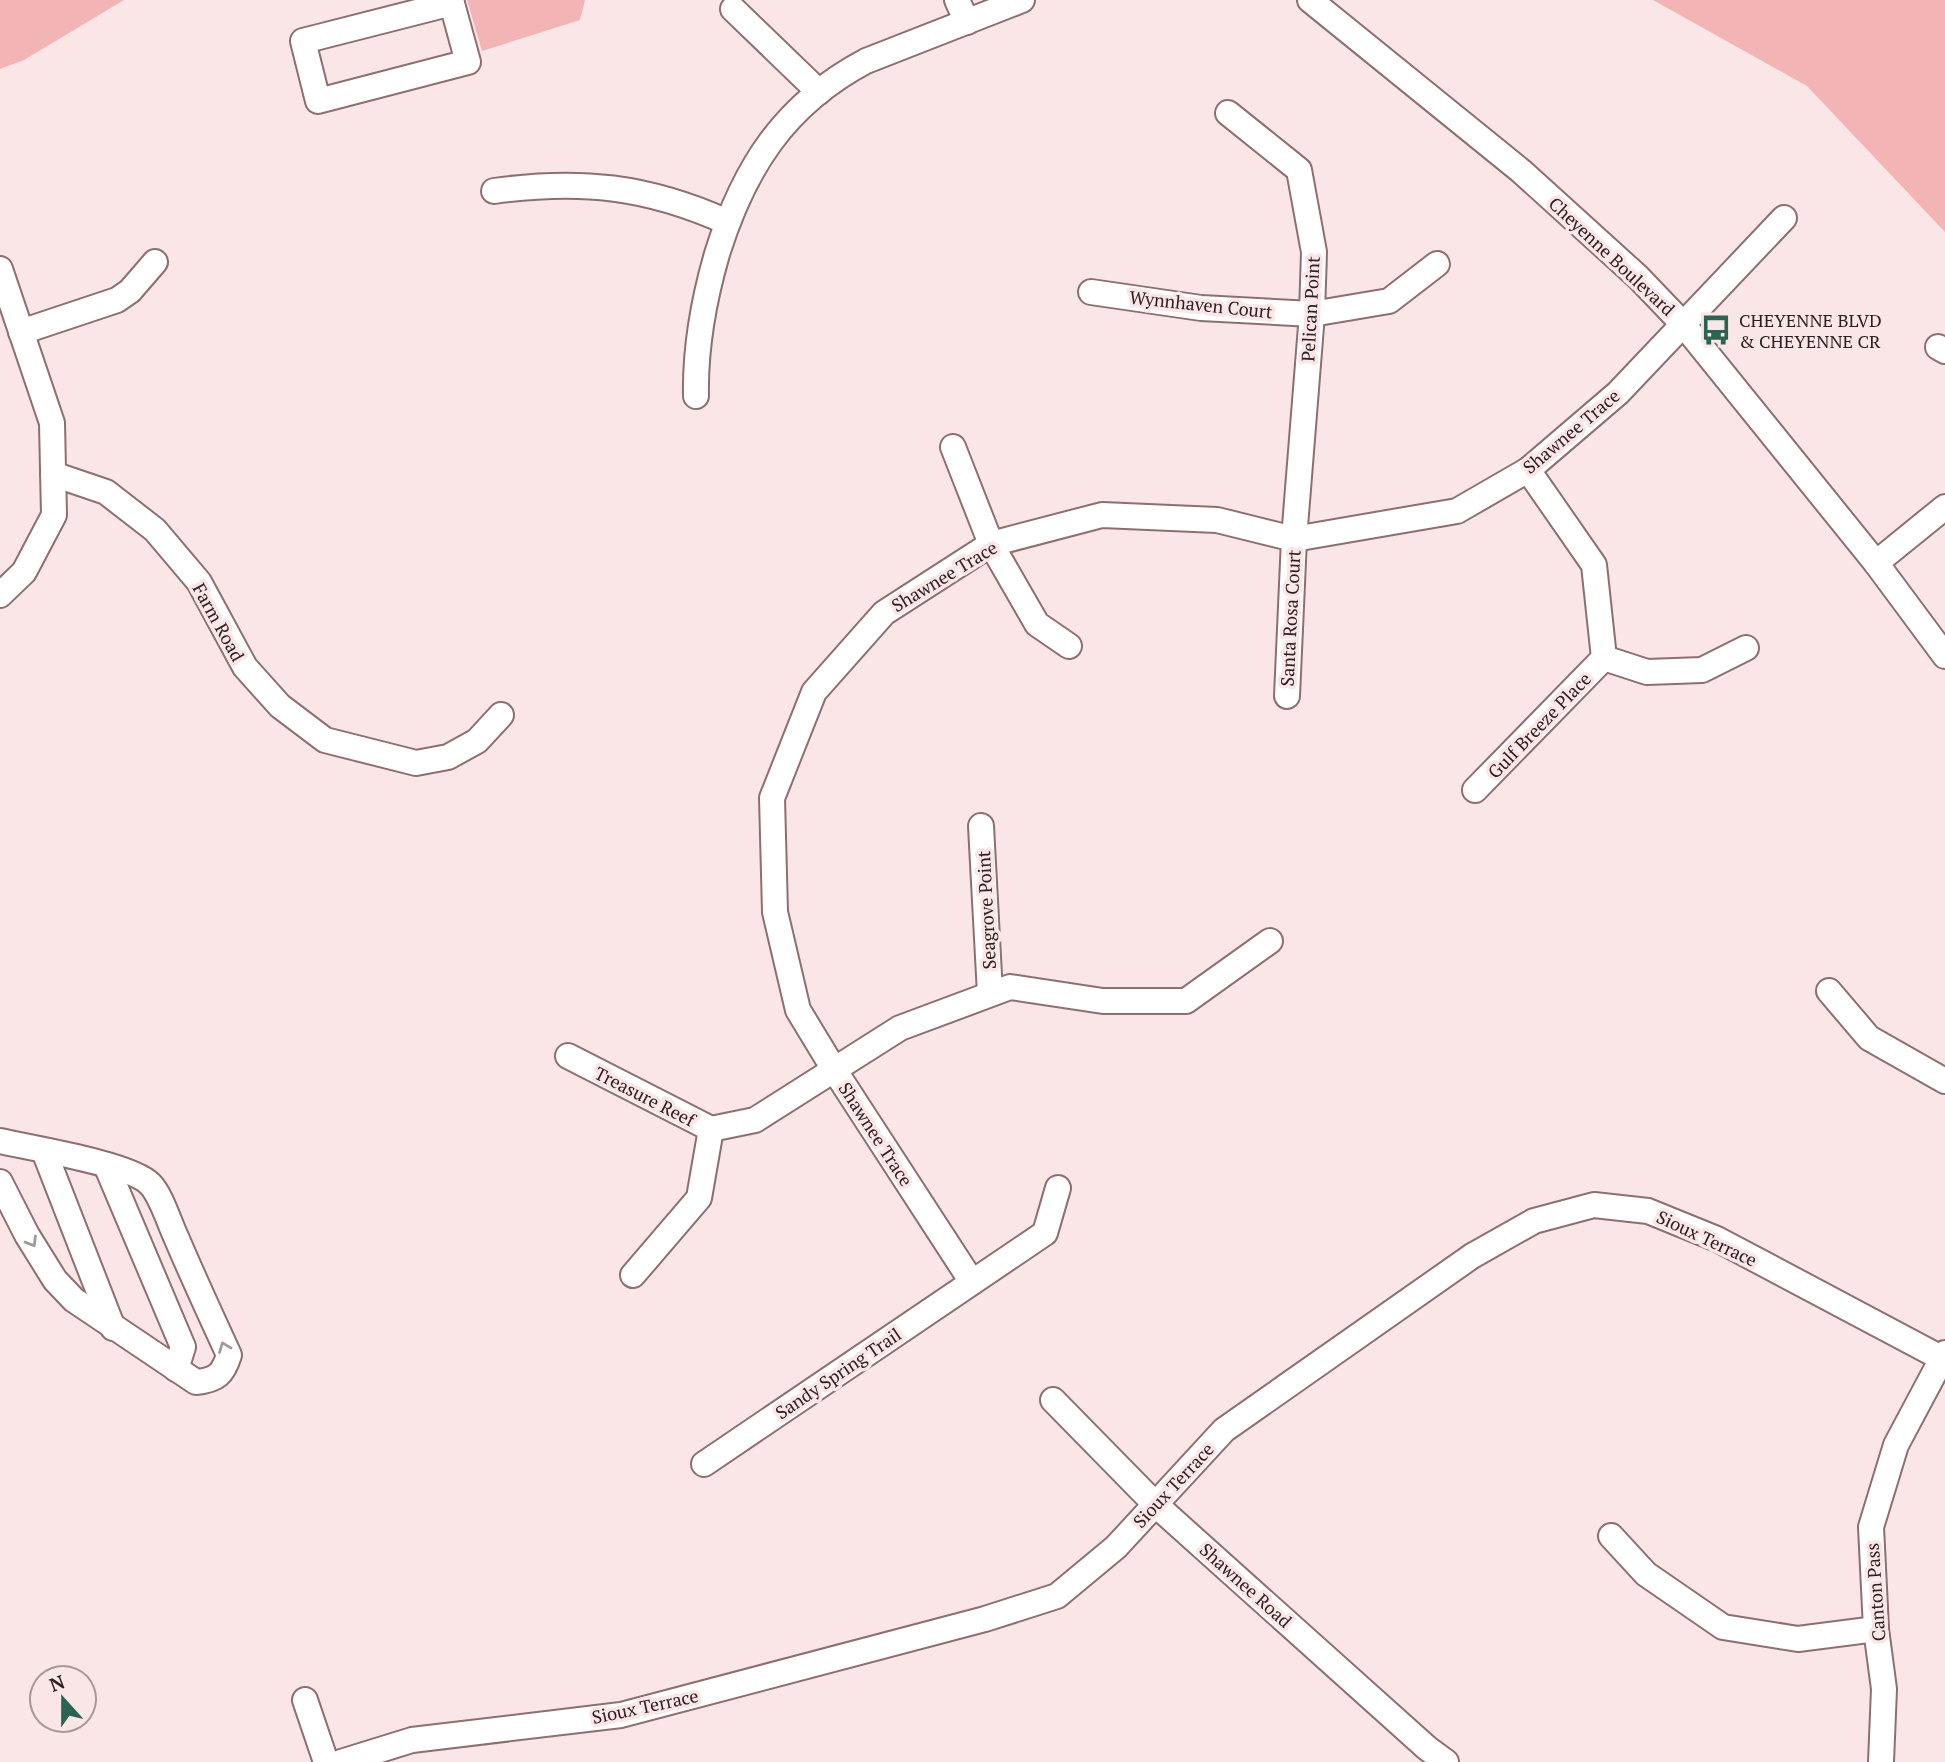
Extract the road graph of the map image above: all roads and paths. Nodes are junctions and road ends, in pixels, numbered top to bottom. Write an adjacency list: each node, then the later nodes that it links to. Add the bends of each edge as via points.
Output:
1 (1021, 0): 5 (street)
2 (1311, 0): 16 (street, Cheyenne Boulevard, via 1521,170)
3 (452, 1): 3 (street, via 468,62 318,101 303,41)
4 (733, 9): 6 (street)
5 (962, 11): 6 (street, via 843,74)
6 (819, 92): 10 (street, via 767,145)
7 (1228, 113): 15 (street, Pelican Point, via 1299,170 1314,251)
8 (494, 191): 10 (street, via 561,184 621,189 673,200)
9 (1784, 218): 16 (street, Shawnee Trace)
10 (727, 222): 18 (street, via 703,312)
11 (155, 262): 17 (street, via 117,300)
12 (1437, 264): 15 (street, Wynnhaven Court, via 1389,301)
13 (0, 269): 17 (street)
14 (1091, 292): 15 (street, Wynnhaven Court, via 1201,308)
15 (1311, 314): 23 (street, Pelican Point)
16 (1683, 324): 20 (street, Shawnee Trace, via 1618,393); 25 (street, Cheyenne Boulevard)
17 (21, 332): 21 (street, via 52,424)
18 (696, 396)
19 (953, 447): 24 (street)
20 (1528, 470): 23 (street, Shawnee Trace, via 1457,511); 30 (street, Gulf Breeze Place, via 1594,565)
21 (53, 474): 26 (street, via 54,515 24,572); 32 (street, Farm Road, via 106,492 155,530 199,582 245,667 280,706 325,740 416,763 448,757 477,741)
22 (1945, 507): 25 (street)
23 (1294, 539): 24 (street, Shawnee Trace, via 1217,520 1102,515); 31 (street, Santa Rosa Court)
24 (990, 544): 27 (street, via 1037,624); 39 (street, Shawnee Trace, via 884,613 814,692 772,798 775,912 799,1010)
25 (1876, 564): 29 (street, Cheyenne Boulevard)
26 (0, 595)
27 (1069, 646)
28 (1746, 648): 30 (street, via 1702,670 1647,672)
29 (1945, 656)
30 (1604, 658): 33 (street, Gulf Breeze Place)
31 (1286, 696)
32 (501, 715)
33 (1475, 790)
34 (981, 826): 37 (street, Seagrove Point)
35 (1270, 941): 37 (street, Treasure Reef, via 1186,1001 1103,1001 1010,987)
36 (1829, 991): 40 (street, via 1869,1038)
37 (990, 994): 39 (street, Treasure Reef, via 900,1028)
38 (568, 1056): 41 (street, Treasure Reef)
39 (835, 1071): 41 (street, Treasure Reef, via 755,1120); 48 (street, Shawnee Trace)
40 (1945, 1081)
41 (711, 1129): 47 (street, via 699,1198)
42 (0, 1141): 43 (street)
43 (44, 1151): 44 (street); 49 (street)
44 (106, 1165): 51 (street, via 183,1347); 51 (street, one-way to 44, via 196,1382 211,1381 225,1370 229,1355 155,1191 143,1179)
45 (0, 1182): 49 (street, one-way to 49, via 55,1280)
46 (1058, 1188): 48 (street, Sandy Spring Trail, via 1045,1233)
47 (634, 1275)
48 (972, 1282): 53 (street, Sandy Spring Trail)
49 (113, 1328): 51 (street)
50 (1944, 1357): 54 (street, Sioux Terrace, via 1717,1239 1648,1211 1594,1205 1534,1221 1472,1255 1224,1430); 56 (street, Canton Pass, via 1896,1445 1871,1527)
51 (176, 1369)
52 (1053, 1400): 54 (street, Shawnee Road)
53 (704, 1464)
54 (1156, 1504): 58 (street, Shawnee Road); 60 (street, Sioux Terrace, via 1116,1547 1057,1596 985,1619 621,1715 412,1740)
55 (1611, 1536): 56 (street, via 1646,1574 1723,1627 1798,1639)
56 (1876, 1629): 61 (street, Canton Pass, via 1884,1689)
57 (305, 1700): 59 (street)
58 (1429, 1757)
59 (326, 1762)
60 (341, 1762)
61 (1881, 1762)

